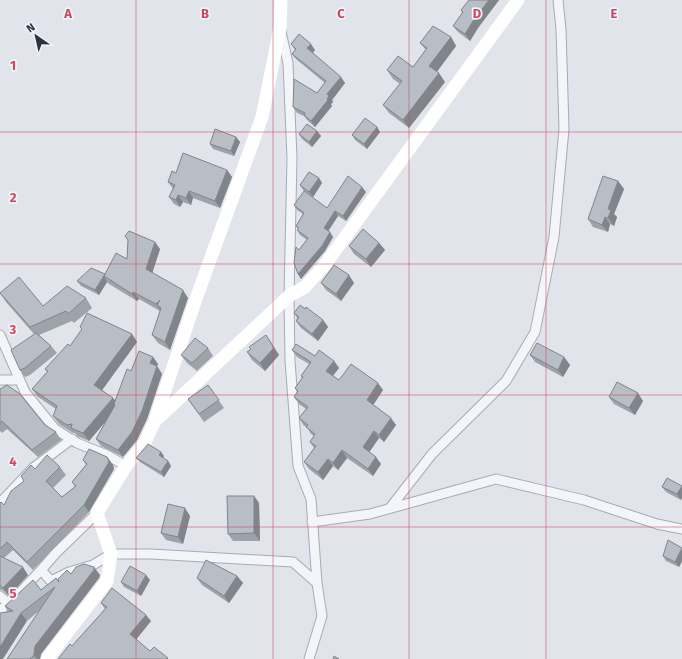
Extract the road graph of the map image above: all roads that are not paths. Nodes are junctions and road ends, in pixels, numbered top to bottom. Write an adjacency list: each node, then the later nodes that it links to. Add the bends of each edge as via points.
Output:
1 (281, 0): 4 (street)
2 (518, 0): 5 (street, via 324,266 305,286)
3 (558, 0): 13 (street, via 564,129 554,237 535,332 506,381 432,454)
4 (280, 28): 5 (street, via 288,63 292,158); 9 (street, via 262,116)
5 (289, 296): 9 (street); 15 (street, via 290,361 298,466 311,500)
6 (0, 335): 8 (street)
7 (0, 380): 8 (street)
8 (19, 380): 10 (street, via 25,392 55,429)
9 (155, 421): 11 (street, via 144,444)
10 (72, 439): 11 (street); 12 (street, via 33,468)
11 (126, 466): 14 (street)
12 (0, 503)
13 (390, 508): 15 (street, via 370,514); 16 (street, via 496,479 584,500 657,524)
14 (97, 513): 17 (street); 18 (street)
15 (312, 522): 19 (street)
16 (682, 529)
17 (110, 554): 18 (street, via 93,565 69,572 51,581); 19 (street, via 293,562); 23 (street, via 107,581)
18 (41, 570): 21 (street)
19 (317, 583): 24 (street, via 322,616)
20 (0, 596): 21 (street)
21 (9, 604): 22 (street)
22 (0, 610)
23 (47, 659)
24 (309, 659)

